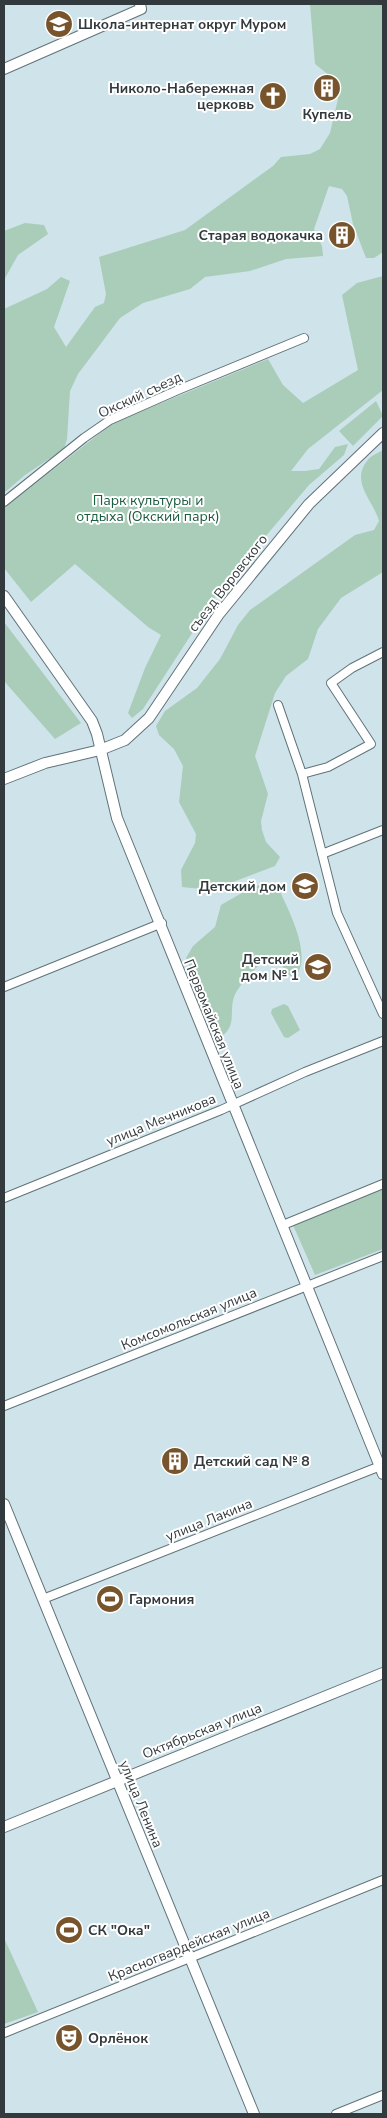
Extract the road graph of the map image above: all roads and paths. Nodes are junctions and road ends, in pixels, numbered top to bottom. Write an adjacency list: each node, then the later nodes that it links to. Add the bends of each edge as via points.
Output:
1 (140, 4): 2 (street, via 141,9)
2 (4, 68)
3 (304, 338): 5 (street, Окский съезд, via 110,420)
4 (383, 433): 9 (street, съезд Воровского, via 309,504 231,599 149,718 125,740)
5 (4, 502)
6 (4, 596): 9 (street, Первомайская улица, via 92,721)
7 (383, 652): 10 (street, via 332,683 371,744 328,768)
8 (278, 705): 10 (street)
9 (100, 750): 11 (street, съезд Воровского, via 45,763); 14 (street, Первомайская улица, via 117,818)
10 (302, 774): 13 (street)
11 (4, 779)
12 (383, 830): 13 (street)
13 (322, 854): 16 (street, via 337,913)
14 (160, 923): 15 (street); 18 (street, Первомайская улица)
15 (4, 987)
16 (383, 1014)
17 (383, 1041): 18 (street, улица Мечникова)
18 (232, 1104): 20 (street, улица Мечникова); 21 (street, Первомайская улица)
19 (383, 1184): 21 (street)
20 (4, 1198)
21 (283, 1225): 23 (street, Первомайская улица)
22 (383, 1256): 23 (street, Комсомольская улица)
23 (308, 1286): 24 (street, Комсомольская улица); 25 (street, Первомайская улица)
24 (4, 1406)
25 (382, 1468): 27 (street, улица Лакина)
26 (4, 1504): 27 (street, улица Ленина)
27 (43, 1599): 29 (street, улица Ленина)
28 (383, 1673): 29 (street, Октябрьская улица)
29 (117, 1781): 30 (street, Октябрьская улица); 32 (street, улица Ленина)
30 (4, 1827)
31 (383, 1880): 32 (street, Красногвардейская улица)
32 (190, 1958): 33 (street, Красногвардейская улица); 35 (street, улица Ленина)
33 (4, 2033)
34 (383, 2095): 36 (street)
35 (254, 2114)
36 (336, 2114)

